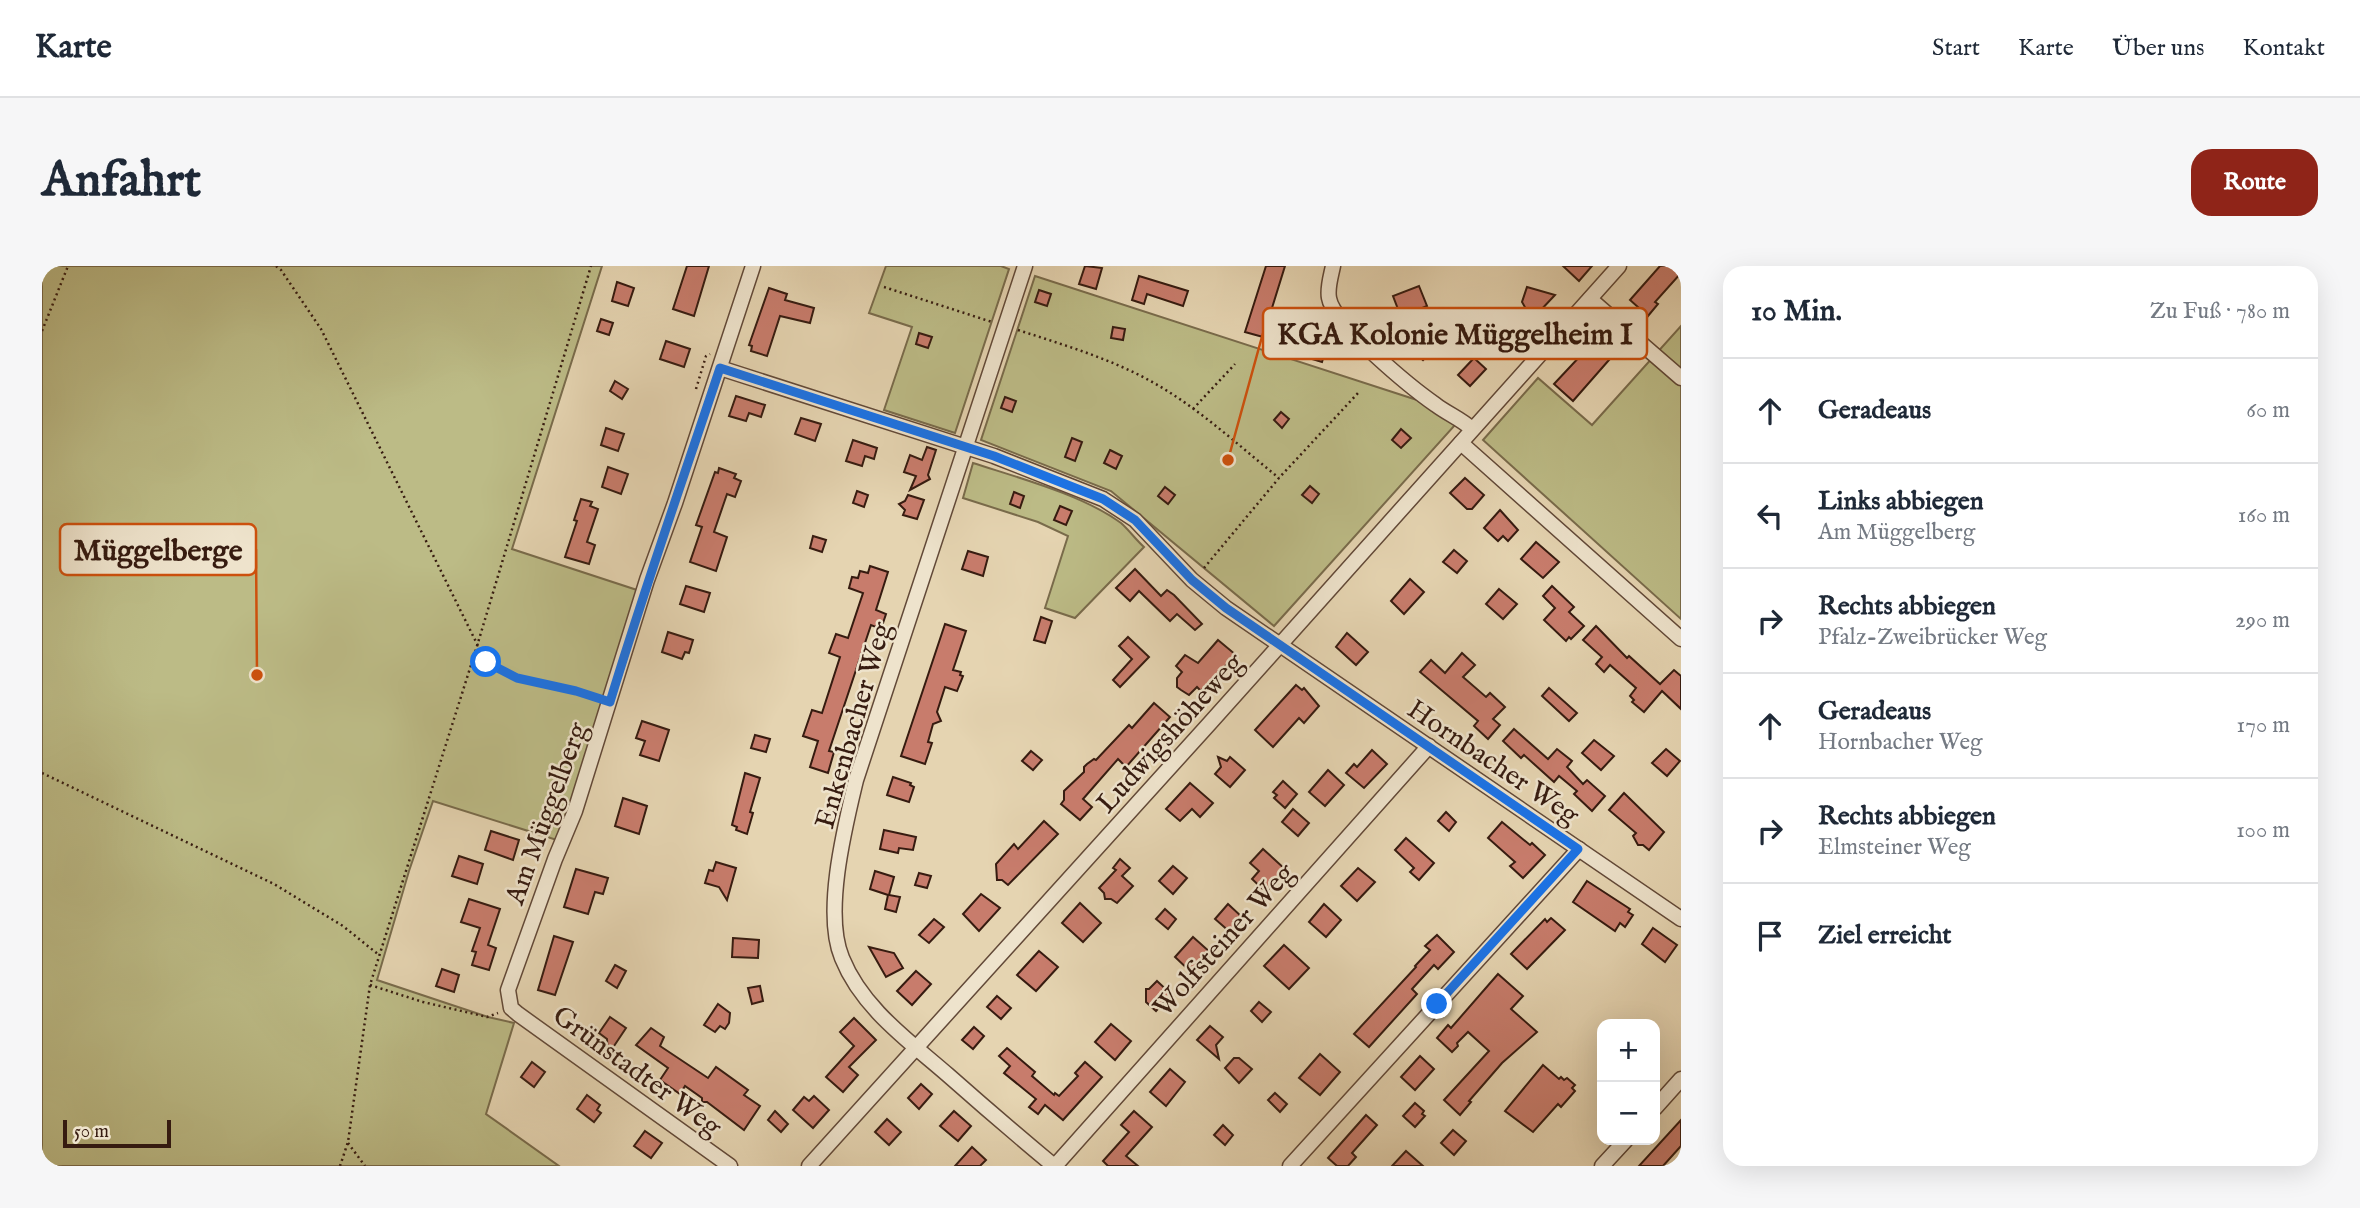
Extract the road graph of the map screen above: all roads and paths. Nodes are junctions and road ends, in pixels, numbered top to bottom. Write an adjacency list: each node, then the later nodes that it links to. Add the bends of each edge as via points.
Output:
1 (68, 266): 12 (path)
2 (276, 266): 25 (path, via 321,329)
3 (752, 266): 14 (street, Am Müggelberg)
4 (1025, 266): 20 (street, Enkenbacher Weg)
5 (1333, 266): 18 (street, via 1329,300 1342,323 1420,393)
6 (1619, 266): 9 (street, Ludwigshöheweg)
7 (591, 267): 25 (path)
8 (884, 287): 10 (path)
9 (1590, 299): 15 (street); 18 (street, Ludwigshöheweg)
10 (992, 322)
11 (1018, 330): 17 (path, via 1127,370)
12 (42, 331)
13 (1235, 364): 17 (path)
14 (720, 368): 20 (street, Hornbacher Weg); 26 (street, Am Müggelberg)
15 (1681, 378)
16 (1359, 392): 21 (path)
17 (1193, 409): 21 (path)
18 (1472, 429): 19 (street, Ludwigshöheweg)
19 (1461, 443): 23 (street); 24 (street, Ludwigshöheweg)
20 (965, 447): 24 (street, Hornbacher Weg, via 1121,510 1209,595); 34 (street, Enkenbacher Weg, via 856,779 838,865 836,930 841,957 859,989)
21 (1279, 478): 22 (path)
22 (1205, 568)
23 (1681, 639)
24 (1279, 644): 27 (street, Hornbacher Weg); 34 (street, Ludwigshöheweg)
25 (477, 646): 26 (path, via 486,662 517,678); 31 (path)
26 (610, 702): 33 (street, Am Müggelberg, via 508,990)
27 (1429, 746): 29 (street, Hornbacher Weg); 43 (street, Wolfsteiner Weg)
28 (42, 774): 31 (path, via 274,884 343,926)
29 (1578, 849): 30 (street, Hornbacher Weg); 44 (street)
30 (1681, 919)
31 (379, 955): 32 (path)
32 (370, 985): 33 (path, via 487,1017); 37 (path)
33 (515, 1011): 41 (street, Grünstadter Weg)
34 (916, 1048): 42 (street, Ludwigshöheweg); 43 (street, Enkenbacher Weg)
35 (1681, 1079): 36 (street)
36 (1660, 1102)
37 (348, 1142): 39 (path); 40 (path)
38 (1621, 1145): 45 (street)
39 (340, 1166)
40 (365, 1166)
41 (730, 1166)
42 (809, 1166)
43 (1054, 1166)
44 (1290, 1166)
45 (1602, 1166)

